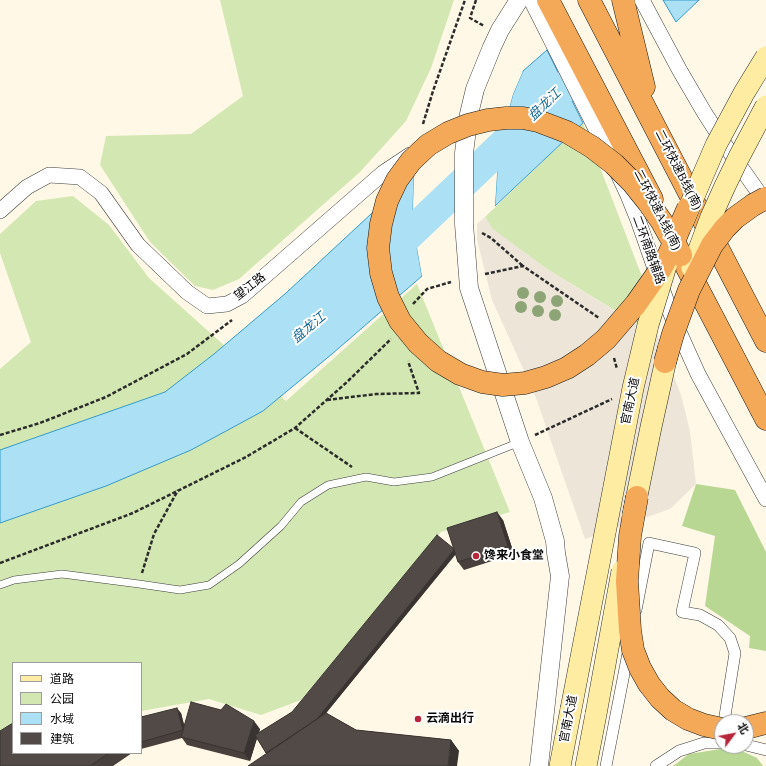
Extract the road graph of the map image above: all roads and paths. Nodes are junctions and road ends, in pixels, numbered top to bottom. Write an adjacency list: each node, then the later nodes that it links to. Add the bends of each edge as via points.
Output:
1 (465, 0): 13 (path, via 433,91)
2 (476, 0): 9 (path)
3 (519, 0): 12 (street, via 500,30 483,67 475,89)
4 (531, 0): 39 (street, 二环南路辅路, via 627,192 671,314 698,374)
5 (548, 0): 19 (highway, 二环快速A线(南), bridge)
6 (589, 0): 15 (highway, 二环快速B线(南))
7 (623, 0): 15 (highway, via 651,108)
8 (642, 0): 16 (street, via 704,112)
9 (470, 18)
10 (766, 57): 15 (main road, 官南大道, bridge, via 730,118)
11 (766, 106): 29 (main road, 官南大道, bridge, via 736,162 697,252)
12 (468, 125): 13 (street, 望江路); 18 (street, via 464,153)
13 (416, 151): 23 (street, 望江路, via 383,173)
14 (766, 198): 29 (highway, bridge, via 735,218 712,245 689,290)
15 (689, 200): 19 (highway, bridge, via 682,222 677,234 675,240 673,245 660,270 636,304 606,339 567,368 546,378 525,383 503,385 482,382 460,374 438,361 418,343 400,320 388,297 381,273 378,248 387,201 397,180 411,161 428,145 468,125 488,120 523,118 546,123 567,132 614,164 648,202 662,222 665,228 672,239 675,244); 22 (highway, 二环快速B线(南), bridge); 51 (main road, 官南大道, bridge, via 657,296 633,388)
16 (766, 203)
17 (0, 211): 23 (street, 望江路, via 27,187 50,175 80,177 101,193 138,245 186,292 207,306 226,304)
18 (470, 227): 20 (path, via 491,238); 21 (street)
19 (681, 255): 32 (highway, 二环快速A线(南), bridge)
20 (523, 266)
21 (468, 277): 24 (path, via 427,289); 35 (street, via 469,288)
22 (737, 284): 25 (highway); 27 (highway, 二环快速B线(南))
23 (242, 296): 34 (path, via 232,319 187,354 106,397 40,423)
24 (408, 309)
25 (766, 334)
26 (392, 338): 31 (path)
27 (766, 341)
28 (407, 359): 31 (path, via 419,393 376,394)
29 (665, 362): 38 (main road, 官南大道, bridge)
30 (616, 396): 35 (path)
31 (326, 400): 33 (path)
32 (766, 419)
33 (295, 428): 36 (path); 37 (path, via 246,457)
34 (0, 435)
35 (520, 442): 36 (lane, via 432,477 394,482); 50 (street, via 543,498 555,542 560,576)
36 (366, 477): 41 (lane, via 328,485 301,502 281,526 239,564 209,585 180,590)
37 (178, 490): 40 (path, via 133,513); 41 (path, via 154,534)
38 (637, 497): 46 (highway, bridge, via 629,541 627,581 633,650 640,668 660,698 688,719); 52 (main road, 官南大道, bridge)
39 (766, 499)
40 (0, 563)
41 (139, 584): 42 (lane, via 62,574 14,580)
42 (0, 585)
43 (725, 714): 53 (street, via 735,653 730,638 718,625 700,615 682,612 695,553 649,543)
44 (766, 723): 45 (highway)
45 (754, 726)
46 (714, 732)
47 (714, 740): 54 (street, via 679,751)
48 (754, 747): 49 (street)
49 (766, 750)
50 (540, 766)
51 (560, 766)
52 (586, 766)
53 (606, 766)
54 (656, 766)

